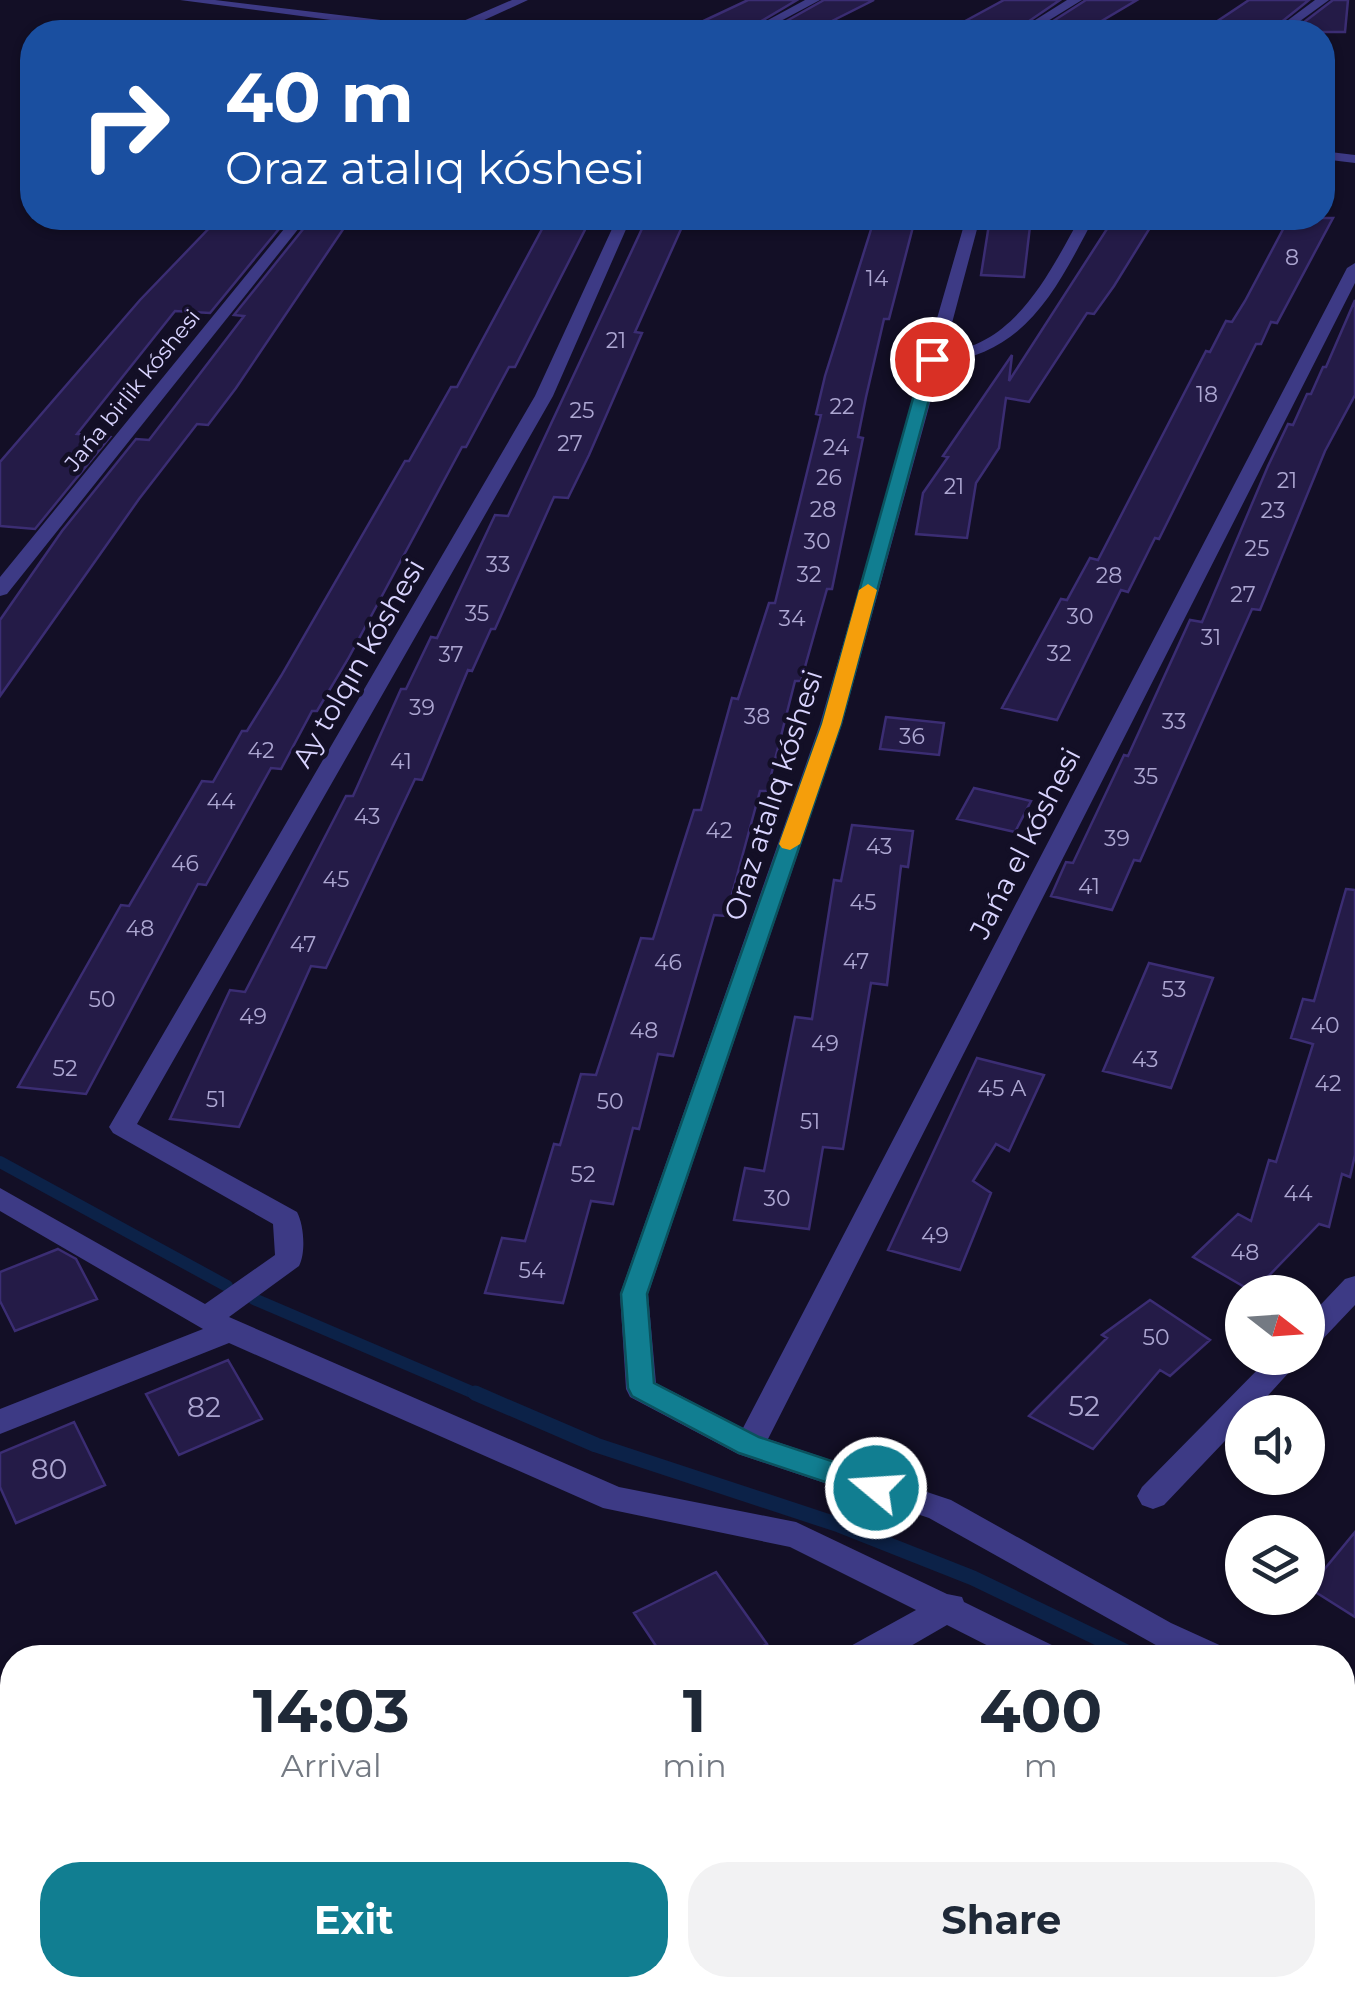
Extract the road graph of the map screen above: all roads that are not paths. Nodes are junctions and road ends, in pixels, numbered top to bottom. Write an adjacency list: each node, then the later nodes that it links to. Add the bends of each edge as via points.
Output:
1 (186, 0): 6 (street)
2 (522, 0): 8 (street)
3 (814, 0): 9 (street)
4 (1076, 0): 10 (street)
5 (1323, 0): 11 (street)
6 (229, 2): 7 (street)
7 (360, 20)
8 (476, 20)
9 (775, 20)
10 (1042, 20)
11 (1295, 20)
12 (290, 230): 18 (street, Jańa birlik kóshesi)
13 (619, 230): 22 (street, Ay tolqın kóshesi, via 544,396 122,1126 287,1220 289,1258)
14 (970, 230): 17 (street, Oraz atalıq kóshesi)
15 (1080, 230): 17 (street, via 1049,286 1006,334 979,351)
16 (1355, 268): 25 (street, Jańa el kóshesi)
17 (932, 359): 25 (street, Oraz atalıq kóshesi, via 831,724 634,1294 641,1388)
18 (0, 590)
19 (0, 1198): 22 (street)
20 (1355, 1287): 21 (street)
21 (1325, 1318)
22 (218, 1324): 24 (street); 27 (street, via 614,1499 796,1535)
23 (1270, 1375): 26 (street)
24 (0, 1422)
25 (749, 1445): 30 (street, via 940,1509)
26 (1153, 1496)
27 (950, 1608): 28 (street); 29 (street)
28 (883, 1645)
29 (1021, 1645)
30 (1185, 1645)

